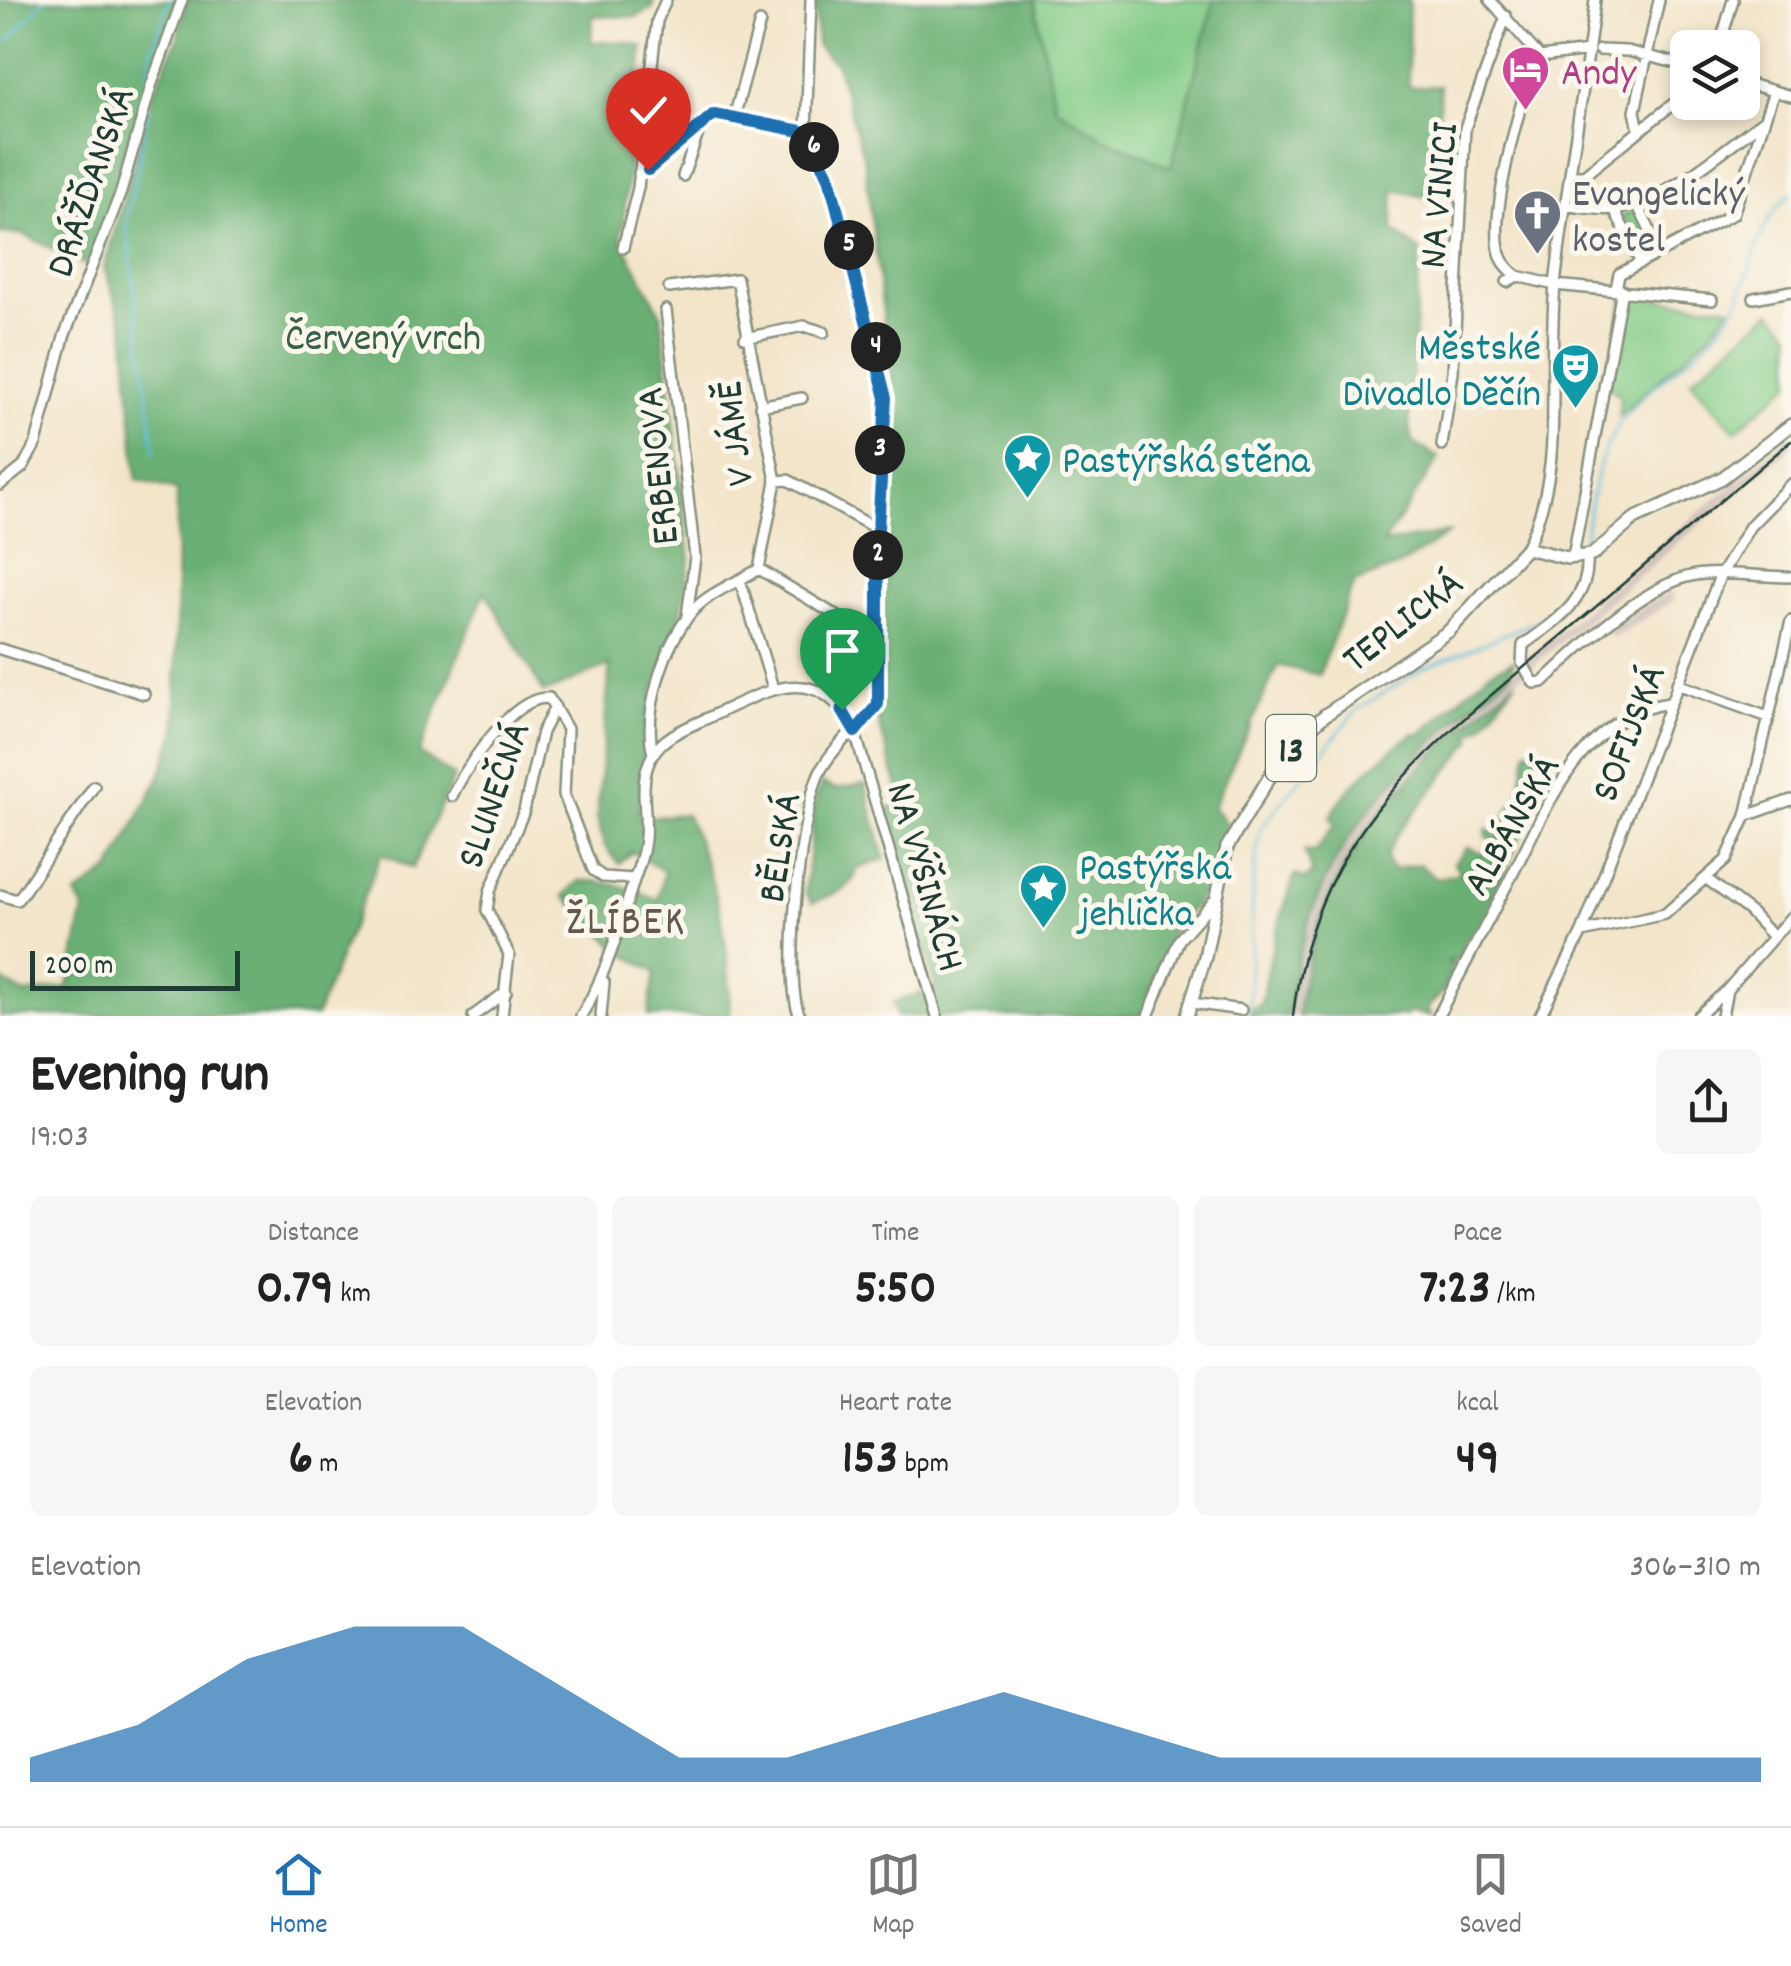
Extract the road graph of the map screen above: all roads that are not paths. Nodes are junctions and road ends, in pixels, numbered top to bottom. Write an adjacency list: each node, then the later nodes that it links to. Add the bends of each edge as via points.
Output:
1 (182, 0): 52 (street, DRÁŽĎANSKÁ, via 115,210 64,337 36,443 23,467)
2 (666, 0): 26 (street, via 657,21)
3 (811, 0): 23 (street, BĚLSKÁ)
4 (1595, 0): 11 (street, TEPLICKÁ)
5 (1659, 0): 12 (street)
6 (1733, 0): 10 (street)
7 (1494, 2): 8 (street)
8 (1506, 16): 13 (street); 49 (street, NA VINICI, via 1466,128 1453,372)
9 (760, 22): 19 (street)
10 (1724, 30)
11 (1594, 51): 12 (street); 13 (street); 28 (street, TEPLICKÁ)
12 (1647, 55): 14 (street); 22 (street, via 1635,111)
13 (1540, 57): 35 (street, via 1524,93 1499,210 1498,248)
14 (1670, 61)
15 (1760, 87): 16 (street)
16 (1774, 91): 17 (street); 20 (street)
17 (1791, 96)
18 (1670, 106): 22 (street)
19 (735, 114): 21 (street); 23 (street)
20 (1766, 118): 24 (street); 25 (street)
21 (703, 121): 26 (street); 27 (street)
22 (1639, 130): 28 (street, via 1584,175)
23 (806, 132): 53 (street, BĚLSKÁ, via 829,177 886,398)
24 (1730, 145): 25 (street); 29 (street)
25 (1753, 158): 33 (street, via 1733,214)
26 (639, 173): 32 (street)
27 (683, 176)
28 (1571, 176): 30 (street, TEPLICKÁ)
29 (1636, 202): 31 (street); 33 (street)
30 (1566, 206): 31 (street); 37 (street, TEPLICKÁ)
31 (1614, 208): 34 (street)
32 (623, 248)
33 (1660, 250): 34 (street)
34 (1641, 263): 39 (street, via 1618,274)
35 (1517, 276): 36 (street); 37 (street)
36 (1506, 282)
37 (1555, 285): 39 (street); 54 (street, TEPLICKÁ, via 1551,476)
38 (670, 288): 45 (street, V JÁMĚ, via 737,279)
39 (1619, 290): 42 (street); 55 (street)
40 (1791, 291): 41 (street)
41 (1754, 298)
42 (1712, 300)
43 (666, 310): 60 (street, ERBENOVA, via 695,557)
44 (824, 332): 45 (street, via 804,326)
45 (745, 338): 47 (street, V JÁMĚ)
46 (802, 398): 47 (street)
47 (760, 406): 50 (street, V JÁMĚ)
48 (1791, 425): 55 (main road, via 1740,466 1634,519)
49 (1442, 444)
50 (776, 482): 53 (street, via 788,480); 56 (street, V JÁMĚ)
51 (1791, 484): 57 (street, SOFIJSKÁ, via 1750,526)
52 (0, 485)
53 (878, 529): 62 (street, BĚLSKÁ)
54 (1526, 548): 55 (main road); 79 (main road, TEPLICKÁ / 13, via 1450,631 1298,739 1237,827)
55 (1580, 556): 57 (street, via 1588,569 1573,606 1523,645 1522,663 1534,683 1646,597 1703,574)
56 (759, 569): 59 (street); 62 (street)
57 (1720, 576): 58 (street); 64 (street, SOFIJSKÁ)
58 (1791, 577)
59 (740, 580): 60 (street); 65 (street)
60 (687, 616): 71 (street, ERBENOVA, via 651,710)
61 (1791, 621): 69 (street)
62 (880, 642): 70 (street, BĚLSKÁ, via 878,704)
63 (0, 649): 66 (street)
64 (1676, 684): 67 (street, SOFIJSKÁ); 69 (street)
65 (774, 688): 70 (street, NA VÝŠINÁCH, via 801,686 827,696); 71 (street, via 674,734)
66 (144, 694)
67 (1669, 703): 81 (street, SOFIJSKÁ); 97 (street, ALBÁNSKÁ, via 1644,706 1599,735 1554,789)
68 (556, 707): 73 (street, via 541,697 510,718); 77 (street, via 567,729 564,795 593,870); 85 (street, SLUNEČNÁ, via 490,891 487,910 509,954)
69 (1768, 716): 75 (street)
70 (855, 732): 93 (street, BĚLSKÁ, via 822,768 810,796 790,963); 94 (street, NA VÝŠINÁCH)
71 (653, 754): 77 (street, via 644,785 645,845)
72 (94, 786): 78 (street, via 16,900)
73 (452, 796)
74 (1791, 800): 75 (street)
75 (1746, 816): 76 (street, via 1738,840)
76 (1708, 880): 81 (street, via 1665,914); 82 (street)
77 (632, 883): 83 (street)
78 (0, 895)
79 (1214, 900): 86 (main road, TEPLICKÁ / 13); 95 (street, via 1179,940)
80 (1791, 917): 82 (street)
81 (1582, 932): 98 (street, SOFIJSKÁ)
82 (1772, 936): 84 (street)
83 (604, 979): 91 (street); 92 (street)
84 (1727, 990): 99 (street); 100 (street)
85 (506, 992): 89 (street); 90 (street, SLUNEČNÁ)
86 (1192, 1003): 88 (street); 96 (main road, TEPLICKÁ / 13)
87 (1240, 1010): 88 (street)
88 (1224, 1012)
89 (473, 1016)
90 (502, 1016)
91 (581, 1016)
92 (601, 1016)
93 (800, 1016)
94 (938, 1016)
95 (1148, 1016)
96 (1187, 1016)
97 (1438, 1016)
98 (1540, 1016)
99 (1698, 1016)
100 (1722, 1016)

